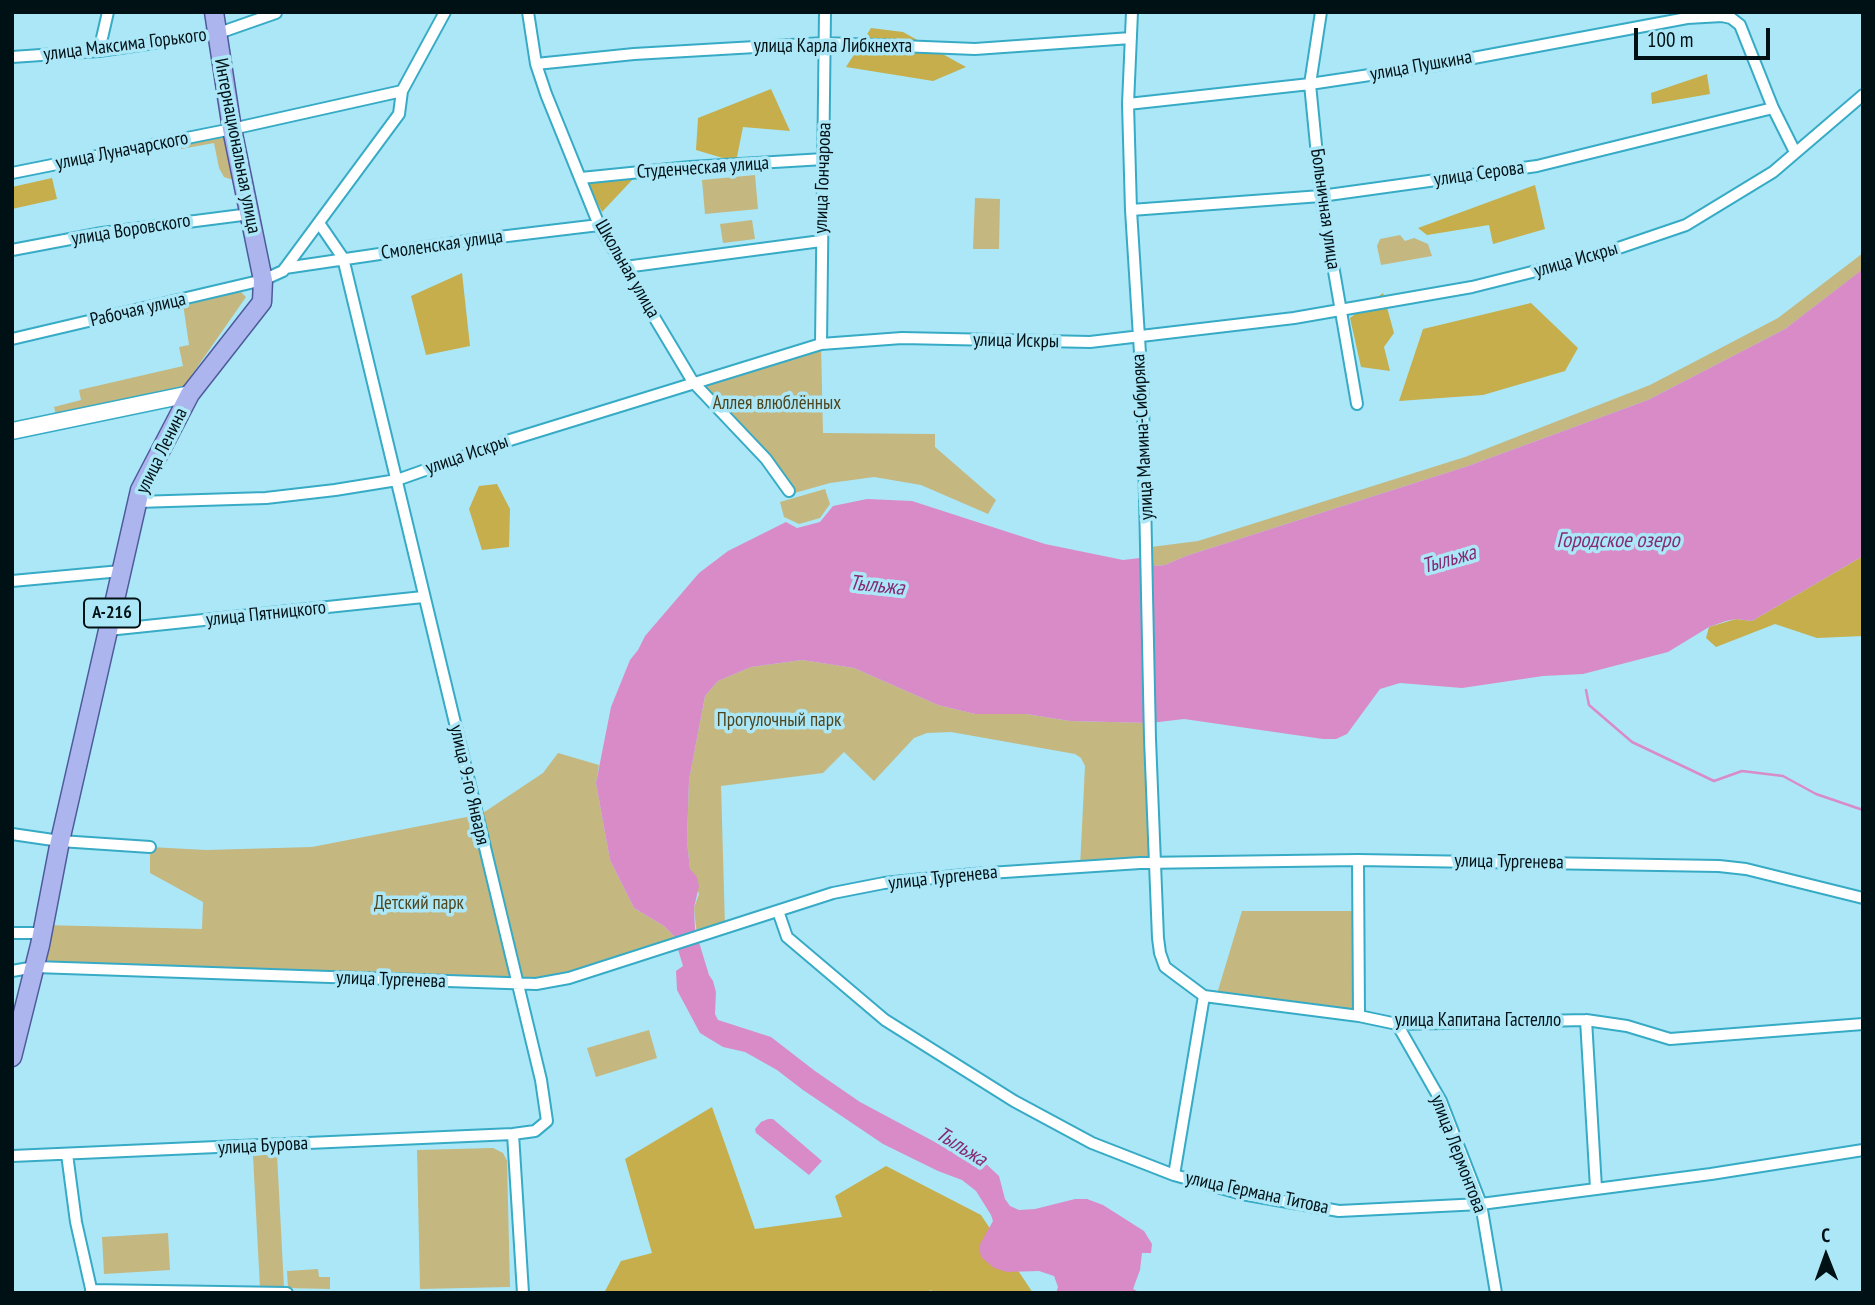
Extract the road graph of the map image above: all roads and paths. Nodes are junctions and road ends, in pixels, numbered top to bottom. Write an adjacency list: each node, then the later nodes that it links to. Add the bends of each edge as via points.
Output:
1 (108, 12): 12 (street)
2 (214, 12): 9 (main road, Интернациональная улица)
3 (276, 12): 9 (street, улица Максима Горького)
4 (445, 12): 16 (street)
5 (527, 12): 14 (street, Школьная улица)
6 (825, 12): 11 (street, улица Гончарова)
7 (1132, 12): 10 (street, улица Мамина-Сибиряка)
8 (1321, 12): 15 (street, Больничная улица)
9 (216, 34): 12 (street, улица Максима Горького); 20 (main road, Интернациональная улица)
10 (1130, 38): 11 (street, улица Карла Либкнехта, via 975,49); 18 (street, улица Мамина-Сибиряка)
11 (825, 43): 14 (street, улица Карла Либкнехта); 22 (street, улица Гончарова)
12 (99, 51): 13 (street, улица Максима Горького)
13 (12, 57)
14 (537, 64): 24 (street, Школьная улица)
15 (1310, 84): 18 (street, улица Пушкина); 19 (street, улица Пушкина, via 1711,16 1731,18 1740,25); 25 (street, Больничная улица)
16 (402, 91): 20 (street, улица Луначарского); 28 (street, via 399,114)
17 (1863, 95): 21 (street, улица Искры)
18 (1128, 104): 26 (street, улица Мамина-Сибиряка)
19 (1773, 108): 21 (street); 25 (street, улица Серова, via 1537,166)
20 (232, 129): 23 (street, улица Луначарского); 27 (main road, Интернациональная улица)
21 (1795, 152): 37 (street, улица Искры, via 1773,172 1675,229 1592,257 1485,284)
22 (824, 159): 24 (street, Студенческая улица); 30 (street, улица Гончарова)
23 (12, 173)
24 (581, 178): 29 (street, Школьная улица)
25 (1321, 196): 26 (street, улица Серова); 37 (street, Больничная улица)
26 (1131, 210): 38 (street, улица Мамина-Сибиряка)
27 (250, 214): 31 (street, улица Воровского); 35 (main road, Интернациональная улица)
28 (319, 223): 32 (street); 34 (street)
29 (598, 225): 32 (street, Смоленская улица); 33 (street, Школьная улица)
30 (821, 241): 33 (street); 40 (street, улица Гончарова)
31 (12, 250)
32 (343, 258): 34 (street, Смоленская улица); 45 (street, улица 9-го Января)
33 (625, 267): 41 (street, Школьная улица)
34 (284, 270): 35 (street); 36 (street)
35 (263, 280): 36 (main road); 39 (street, Рабочая улица)
36 (262, 302): 42 (main road, улица Ленина / А-216)
37 (1340, 311): 38 (street, улица Искры); 43 (street, Больничная улица)
38 (1138, 338): 40 (street, улица Искры, via 1090,342 902,338); 56 (street, улица Мамина-Сибиряка)
39 (12, 339)
40 (821, 344): 41 (street, улица Искры)
41 (693, 382): 45 (street, улица Искры); 46 (street, Школьная улица, via 766,459)
42 (190, 394): 44 (street); 47 (main road, улица Ленина / А-216, via 149,469)
43 (1357, 404)
44 (12, 431)
45 (397, 480): 47 (street, улица Искры, via 266,498); 50 (street, улица 9-го Января)
46 (789, 491)
47 (137, 502): 48 (main road, улица Ленина / А-216)
48 (121, 571): 49 (street); 51 (main road, улица Ленина / А-216)
49 (12, 582)
50 (423, 597): 51 (street, улица Пятницкого); 63 (street, улица 9-го Января)
51 (108, 630): 53 (main road, улица Ленина / А-216)
52 (12, 834): 53 (street)
53 (60, 841): 54 (street); 60 (main road, улица Ленина / А-216)
54 (150, 847)
55 (1358, 860): 56 (street, улица Тургенева); 57 (street, улица Тургенева, via 1719,866); 65 (street)
56 (1156, 862): 58 (street, улица Тургенева, via 884,883); 64 (street, улица Капитана Гастелло, via 1160,953 1165,967)
57 (1863, 898)
58 (778, 911): 63 (street, улица Тургенева, via 569,978); 74 (street, улица Германа Титова, via 787,937 885,1020 1092,1143)
59 (12, 933): 60 (street)
60 (42, 933): 61 (main road, улица Ленина / А-216)
61 (34, 967): 62 (street, улица Тургенева); 63 (street, улица Тургенева); 69 (main road, А-216)
62 (12, 971)
63 (519, 984): 70 (street, улица 9-го Января, via 547,1121 535,1131)
64 (1204, 996): 65 (street, улица Капитана Гастелло); 74 (street)
65 (1359, 1016): 67 (street, улица Капитана Гастелло)
66 (1586, 1020): 67 (street, улица Капитана Гастелло); 68 (street, улица Капитана Гастелло, via 1670,1039); 75 (street)
67 (1397, 1024): 76 (street, улица Лермонтова, via 1441,1101)
68 (1863, 1024)
69 (12, 1057)
70 (513, 1134): 72 (street, улица Бурова); 79 (street)
71 (1863, 1150): 75 (street, улица Германа Титова)
72 (67, 1154): 73 (street, улица Бурова); 77 (street)
73 (12, 1156)
74 (1174, 1175): 76 (street, улица Германа Титова, via 1242,1194 1339,1211)
75 (1596, 1188): 76 (street, улица Германа Титова)
76 (1481, 1204): 80 (street, улица Лермонтова)
77 (92, 1292): 78 (street)
78 (287, 1293)
79 (523, 1293)
80 (1496, 1293)

